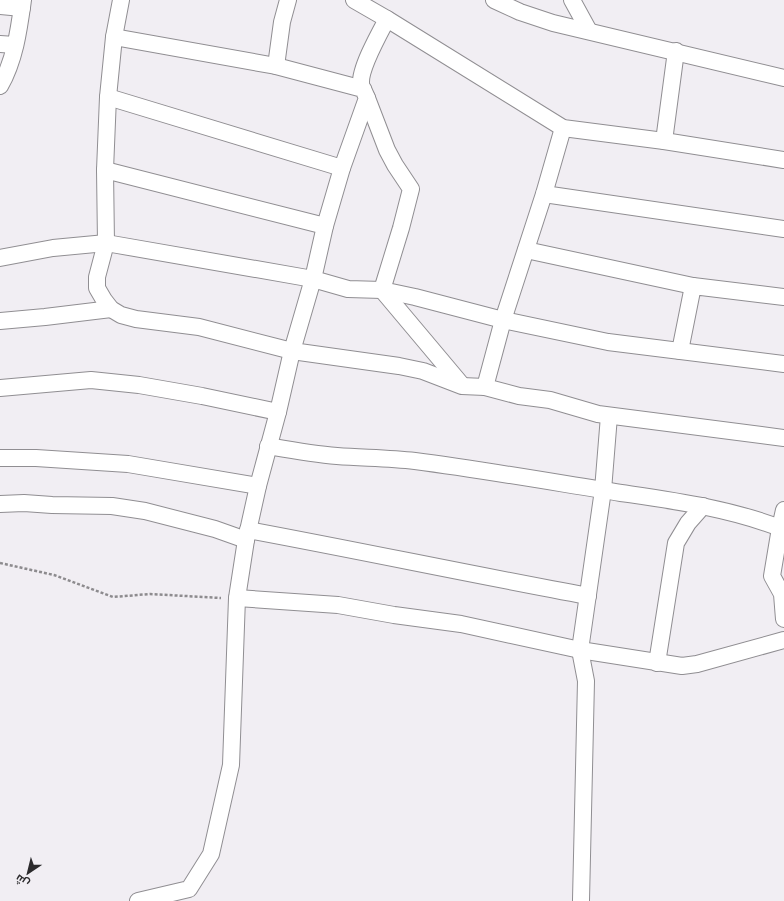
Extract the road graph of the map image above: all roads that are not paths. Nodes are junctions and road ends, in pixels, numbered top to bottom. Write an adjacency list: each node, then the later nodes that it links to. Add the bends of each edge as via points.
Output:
1 (121, 0): 10 (street)
2 (288, 0): 13 (street)
3 (354, 0): 8 (street)
4 (494, 0): 9 (street, via 552,23)
5 (572, 0): 9 (street)
6 (23, 4): 7 (street); 11 (street)
7 (0, 6)
8 (387, 19): 16 (street, via 363,70 360,84); 18 (street)
9 (589, 31): 12 (street)
10 (114, 37): 13 (street); 17 (street)
11 (8, 44): 15 (street, via 8,70)
12 (676, 51): 14 (street); 19 (street)
13 (276, 66): 16 (street)
14 (784, 78)
15 (0, 86)
16 (365, 94): 21 (street); 31 (street, via 394,166 411,189)
17 (108, 97): 21 (street); 22 (street)
18 (562, 128): 19 (street); 23 (street)
19 (664, 141): 20 (street)
20 (784, 160)
21 (342, 168): 24 (street)
22 (105, 170): 24 (street); 26 (street)
23 (544, 194): 25 (street); 27 (street)
24 (325, 226): 29 (street)
25 (784, 230)
26 (106, 243): 28 (street, via 53,248); 29 (street); 33 (street, via 97,277 97,288)
27 (526, 250): 30 (street); 35 (street)
28 (0, 258)
29 (313, 279): 31 (street, via 348,289); 36 (street)
30 (693, 286): 32 (street); 37 (street)
31 (382, 290): 35 (street); 39 (street)
32 (784, 297)
33 (111, 309): 34 (street); 36 (street, via 136,319 199,327)
34 (0, 320)
35 (503, 320): 37 (street, via 608,342); 40 (street)
36 (292, 351): 39 (street, via 417,370); 42 (street)
37 (680, 351): 38 (street)
38 (784, 364)
39 (462, 386): 40 (street)
40 (485, 387): 43 (street, via 519,396 550,400)
41 (0, 388): 42 (street, via 91,380 139,385)
42 (278, 412): 45 (street)
43 (609, 416): 44 (street); 48 (street)
44 (784, 438)
45 (268, 446): 47 (street); 48 (street, via 337,456 413,461)
46 (0, 458): 47 (street, via 128,464)
47 (258, 486): 53 (street)
48 (603, 490): 50 (street); 55 (street)
49 (0, 504): 53 (street, via 112,506 145,511)
50 (703, 506): 52 (street, via 750,517); 60 (street, via 688,523 676,543)
51 (784, 510): 52 (street)
52 (780, 528): 54 (street)
53 (247, 535): 55 (street); 56 (street)
54 (778, 576): 57 (street)
55 (588, 596): 59 (street)
56 (237, 598): 59 (street, via 338,605 461,624); 62 (street, via 231,765 210,854 189,890)
57 (784, 618)
58 (784, 640): 60 (street, via 697,664 682,666)
59 (580, 650): 60 (street); 61 (street, via 586,680)
60 (657, 663)
61 (581, 900)
62 (138, 901)

